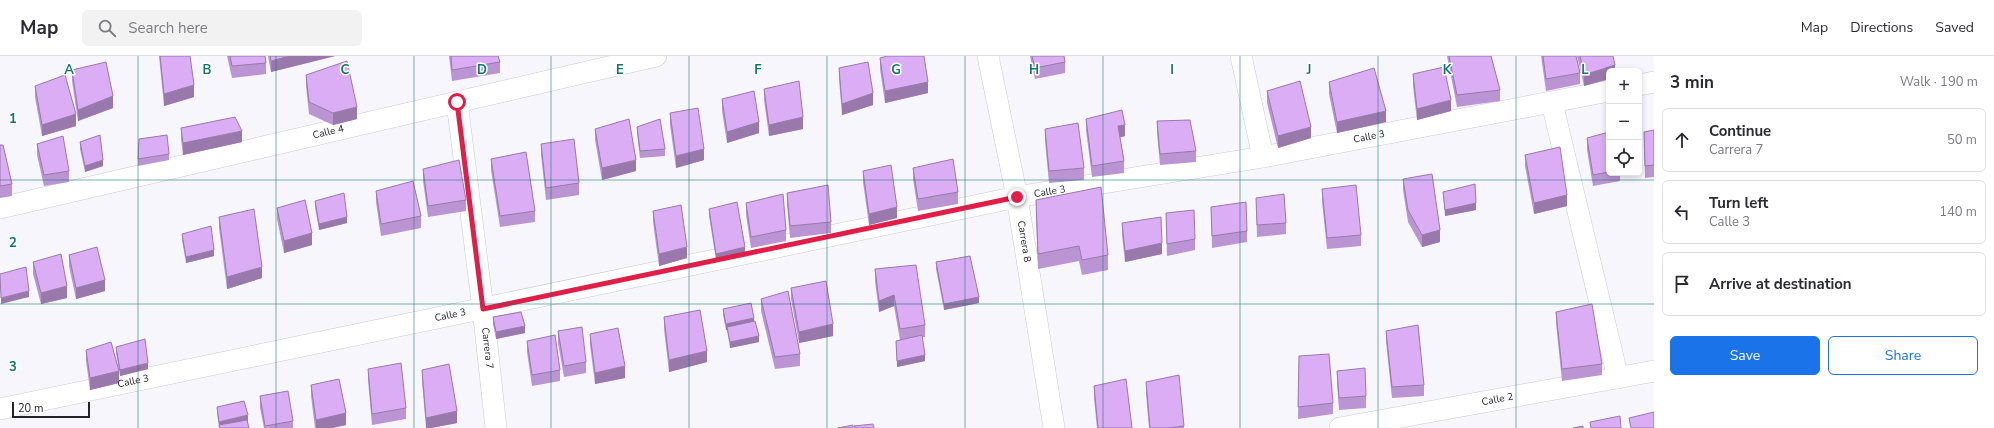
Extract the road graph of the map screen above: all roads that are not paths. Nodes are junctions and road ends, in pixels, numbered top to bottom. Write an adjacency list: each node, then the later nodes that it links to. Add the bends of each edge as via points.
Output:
1 (656, 56): 7 (street, Calle 4)
2 (988, 56): 10 (street, Carrera 8)
3 (1241, 56): 9 (street)
4 (1654, 82): 5 (street)
5 (1642, 84)
6 (1606, 92): 8 (street, Calle 3)
7 (457, 102): 11 (street, Calle 4); 12 (street, Carrera 7)
8 (1552, 103): 9 (street, Calle 3); 14 (street)
9 (1263, 157): 10 (street, Calle 3)
10 (1017, 197): 12 (street, Calle 3); 17 (street, Carrera 8)
11 (0, 208)
12 (483, 309): 15 (street, Calle 3); 16 (street, Carrera 7)
13 (1654, 371): 14 (street, Calle 2)
14 (1618, 378): 18 (street, Calle 2)
15 (0, 410)
16 (496, 428)
17 (1054, 428)
18 (1340, 428)

